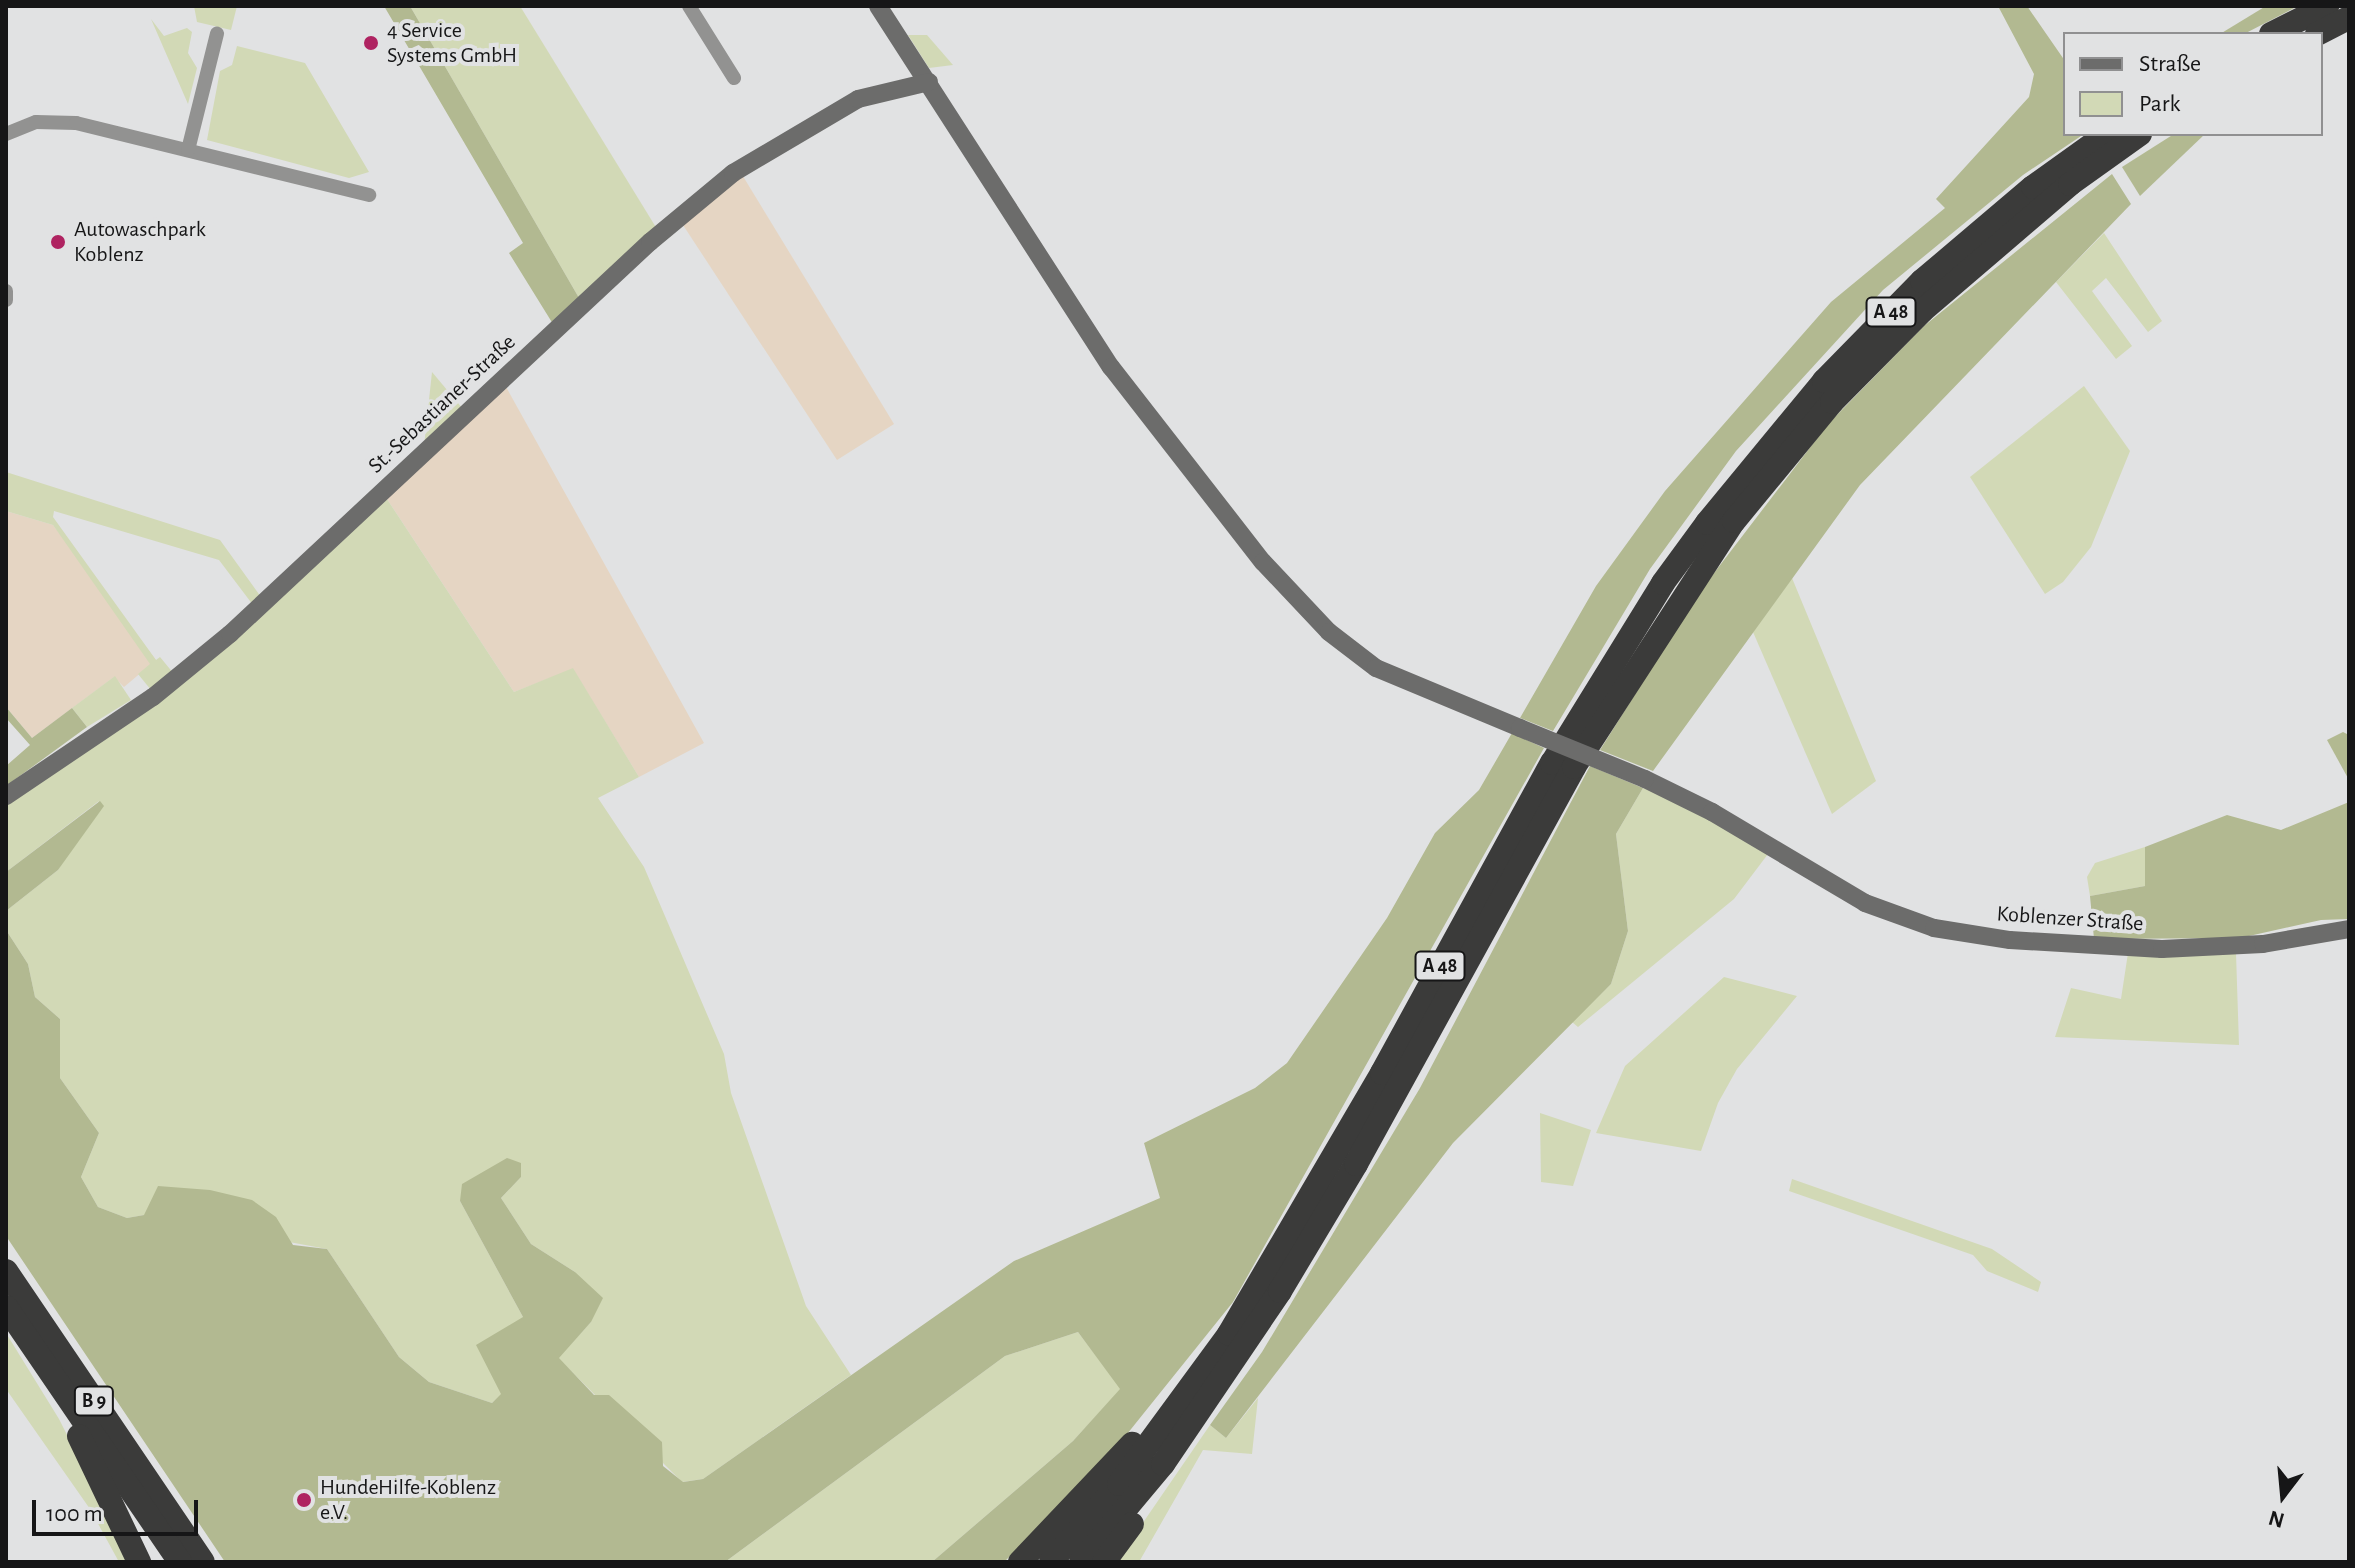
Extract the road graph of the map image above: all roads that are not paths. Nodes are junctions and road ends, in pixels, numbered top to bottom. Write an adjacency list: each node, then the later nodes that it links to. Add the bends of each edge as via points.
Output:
1 (689, 6): 8 (street)
2 (878, 6): 9 (main road, Koblenzer Straße)
3 (2327, 6): 5 (highway)
4 (2349, 18): 6 (highway)
5 (2275, 32)
6 (2321, 32)
7 (217, 34): 13 (street)
8 (734, 78)
9 (932, 87): 17 (main road, St.-Sebastianer-Straße, via 858,99 733,173 650,242 230,634 153,697); 18 (main road, Koblenzer Straße, bridge, via 1111,367 1272,573 1329,632 1376,668 1645,779 1899,917 1992,938 2203,949)
10 (6, 134): 13 (street, via 36,122 62,121)
11 (2104, 136): 22 (highway, A 48, via 2033,187 1922,281 1824,381 1698,535 1584,709)
12 (2137, 136): 22 (highway, A 48, via 2070,184 1922,311 1832,402 1734,521 1597,730 1356,1164)
13 (188, 150): 14 (street)
14 (369, 195)
15 (6, 291): 16 (street)
16 (6, 300)
17 (6, 796)
18 (2349, 929)
19 (6, 1271): 23 (highway, B 9)
20 (6, 1307): 21 (highway, B 9)
21 (55, 1383): 24 (highway); 25 (highway, B 9)
22 (1185, 1415): 28 (highway, via 1132,1443); 29 (highway, A 48); 30 (highway, A 48); 31 (highway, via 1171,1470)
23 (183, 1531): 26 (highway, B 9); 27 (highway)
24 (139, 1562)
25 (180, 1562)
26 (203, 1562)
27 (217, 1562)
28 (1017, 1562)
29 (1051, 1562)
30 (1081, 1562)
31 (1104, 1562)

